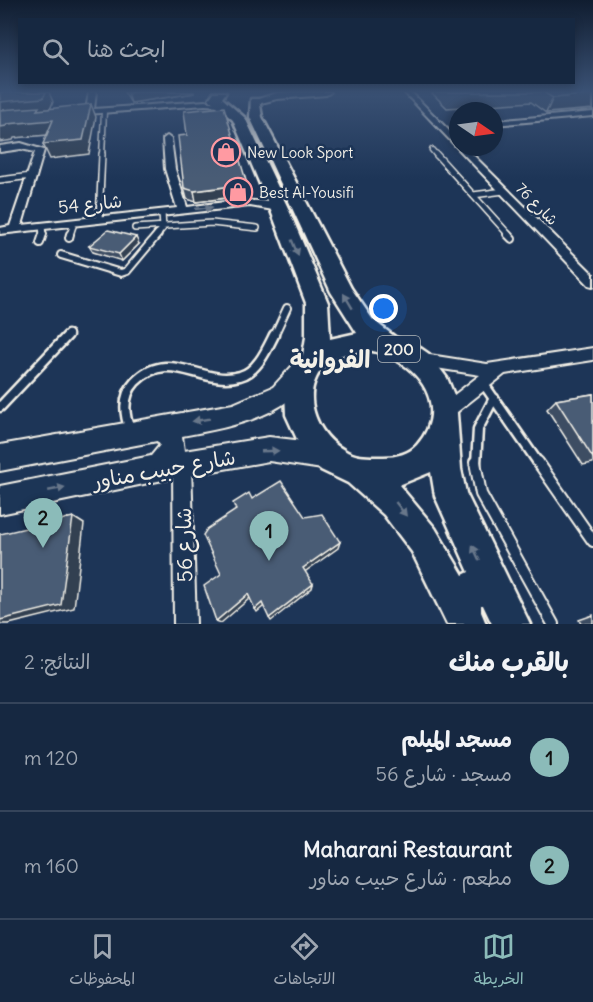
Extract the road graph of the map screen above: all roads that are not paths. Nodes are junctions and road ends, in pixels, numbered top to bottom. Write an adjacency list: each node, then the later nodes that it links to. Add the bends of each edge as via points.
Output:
1 (104, 121): 19 (lane)
2 (240, 121): 16 (main road)
3 (258, 121): 34 (main road, 200, one-way to 3, via 361,321 342,292)
4 (435, 121): 5 (street, شارع 76)
5 (442, 128): 6 (street); 7 (street, شارع 76)
6 (449, 128)
7 (449, 135)
8 (166, 139): 17 (street, via 170,169)
9 (0, 148): 12 (street, via 21,146 40,150)
10 (432, 150): 15 (lane)
11 (469, 156): 14 (street, شارع 76)
12 (31, 176): 13 (lane); 25 (street)
13 (0, 180)
14 (504, 191): 15 (lane); 31 (street, شارع 76)
15 (473, 195): 28 (lane)
16 (279, 208): 17 (street, شارع 54, one-way to 16, via 250,203); 37 (main road, one-way to 37, via 317,303 318,337)
17 (183, 210): 18 (street, شارع 54)
18 (162, 213): 19 (street, شارع 54); 23 (lane)
19 (99, 220): 20 (street, شارع 54)
20 (75, 223): 21 (street, شارع 54); 27 (lane)
21 (42, 226): 25 (street, شارع 54); 29 (lane)
22 (135, 228): 23 (lane)
23 (163, 228): 24 (lane, via 225,222); 30 (lane, via 132,268 121,273)
24 (257, 228)
25 (15, 229): 26 (street, شارع 54)
26 (0, 231)
27 (69, 238)
28 (512, 239)
29 (40, 243)
30 (61, 255)
31 (593, 282)
32 (287, 308): 43 (lane, via 257,366 243,376 214,376 175,366 153,369 139,378 129,388 124,413)
33 (69, 334): 41 (lane)
34 (388, 344): 36 (main road, 200); 37 (main road, 200, via 348,341 330,347)
35 (593, 354): 38 (street)
36 (417, 359): 38 (street, via 467,368); 42 (main road, 200, via 437,382)
37 (310, 362): 43 (street, one-way to 43, via 281,394 235,414); 45 (main road, via 298,388 298,412 315,444)
38 (501, 368): 39 (street)
39 (483, 383): 40 (lane); 42 (street)
40 (494, 398): 48 (lane); 53 (lane, via 478,429 475,460 481,494)
41 (0, 407)
42 (445, 417): 45 (main road, via 439,443 425,459 406,470 382,474); 49 (main road, 200, one-way to 42, via 451,496)
43 (143, 430): 44 (street); 46 (street, via 165,431 171,438)
44 (0, 458)
45 (343, 464): 46 (street, شارع حبيب مناور, one-way to 45, via 269,449); 50 (main road, one-way to 50, via 380,487 408,518 436,558)
46 (170, 467): 47 (street, شارع حبيب مناور, one-way to 46); 51 (street, شارع 56)
47 (0, 500)
48 (593, 541)
49 (492, 588): 50 (main road, via 479,586 467,591 463,599); 52 (main road, 200)
50 (464, 619)
51 (185, 624)
52 (511, 624)
53 (553, 624)

